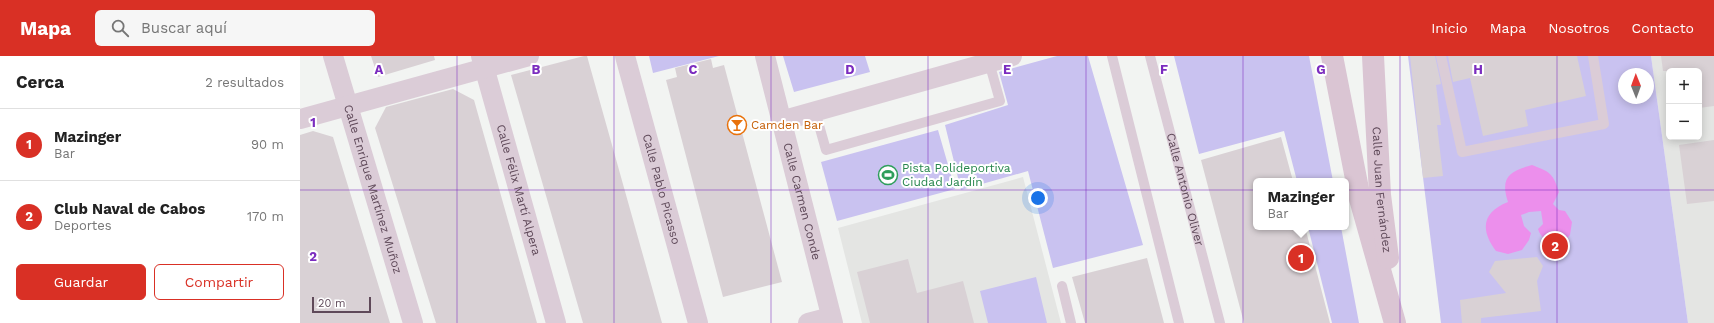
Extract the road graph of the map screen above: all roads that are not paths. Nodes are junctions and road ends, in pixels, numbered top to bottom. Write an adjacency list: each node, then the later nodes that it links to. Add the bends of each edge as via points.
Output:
1 (333, 56): 14 (street, Calle Enrique Martínez Muñoz)
2 (529, 56): 12 (street)
3 (625, 56): 22 (street, Calle Pablo Picasso)
4 (765, 56): 17 (street, Calle Carmen Conde)
5 (1012, 56): 13 (street)
6 (1112, 56): 25 (lane)
7 (1150, 56): 26 (lane, Calle Antonio Oliver)
8 (1332, 56): 27 (street, via 1360,199)
9 (1373, 56): 27 (street, Calle Juan Fernández, via 1380,195)
10 (1441, 56): 11 (lane, via 1462,152 1604,124)
11 (1593, 56)
12 (483, 62): 14 (street); 21 (street, Calle Félix Martí Alpera)
13 (989, 62): 15 (street); 15 (lane, via 1000,101 978,108 826,150)
14 (348, 106): 16 (street); 20 (street, Calle Enrique Martínez Muñoz)
15 (816, 111): 17 (street)
16 (300, 119)
17 (781, 121): 19 (street, Calle Carmen Conde)
18 (1062, 286): 24 (lane)
19 (832, 320): 23 (street)
20 (413, 323)
21 (556, 323)
22 (698, 323)
23 (808, 323)
24 (1071, 323)
25 (1179, 323)
26 (1220, 323)
27 (1396, 323)

